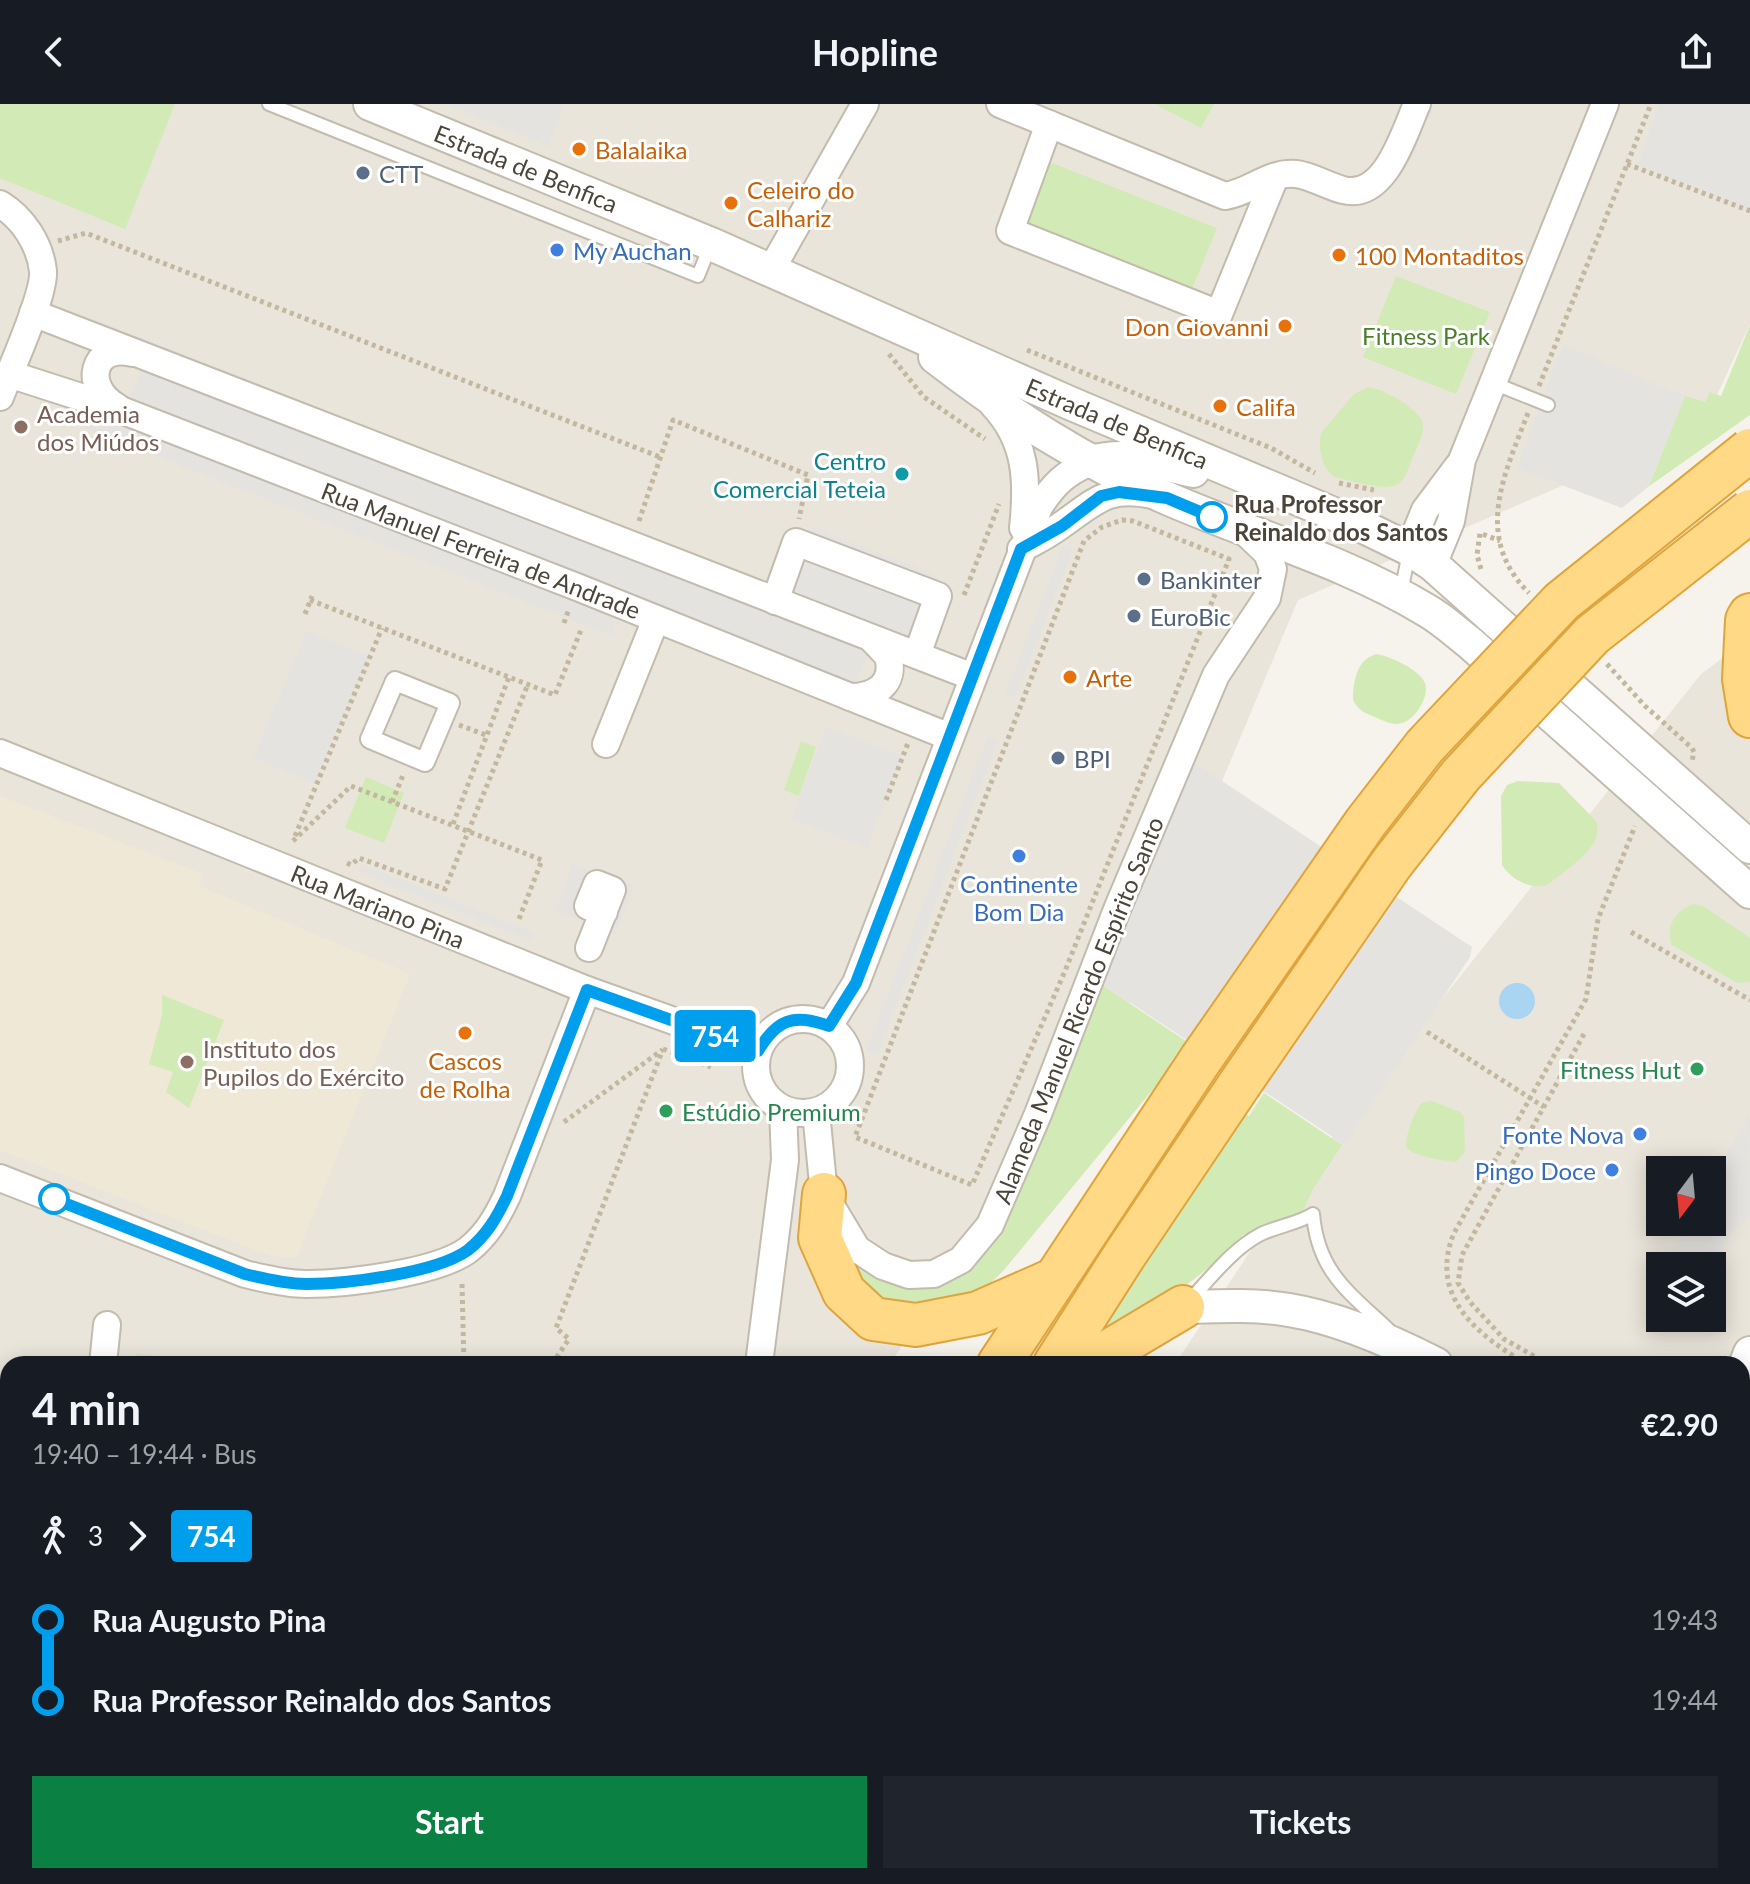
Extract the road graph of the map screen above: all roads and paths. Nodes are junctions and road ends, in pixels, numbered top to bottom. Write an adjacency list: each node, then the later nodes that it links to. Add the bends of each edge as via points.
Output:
1 (269, 104): 14 (lane, via 698,276)
2 (370, 104): 14 (street, Estrada de Benfica)
3 (865, 104): 15 (street)
4 (1000, 104): 8 (street)
5 (1417, 104): 10 (street, via 1391,163 1369,187 1355,191 1296,174)
6 (1605, 104): 21 (street)
7 (1651, 104): 9 (path)
8 (1049, 124): 10 (street, via 1225,196); 10 (street, via 1010,231 1219,314)
9 (1627, 164): 12 (path); 23 (path)
10 (1275, 177)
11 (0, 204): 16 (street, via 32,237 43,271)
12 (1750, 211)
13 (57, 241): 28 (path, via 86,233)
14 (711, 244): 15 (street, Estrada de Benfica)
15 (771, 270): 17 (street, Estrada de Benfica)
16 (33, 313): 19 (street); 20 (street)
17 (894, 340): 22 (street, Estrada de Benfica); 26 (path, via 924,397); 31 (street, Estrada de Benfica)
18 (1014, 345): 30 (path, via 1271,448)
19 (143, 356): 25 (street, via 114,351 97,369 98,392); 40 (street)
20 (3, 380): 25 (street, Rua Manuel Ferreira de Andrade)
21 (1493, 383): 23 (lane); 42 (street, via 1462,460 1425,510)
22 (985, 396): 29 (street, Estrada de Benfica); 41 (street, via 1020,445 1026,503)
23 (1534, 399): 24 (lane); 45 (path, via 1504,475 1496,517 1510,570)
24 (1548, 405)
25 (121, 410): 48 (street, Rua Manuel Ferreira de Andrade)
26 (992, 444)
27 (1750, 450): 91 (highway, bridge, via 1561,602 1425,746 1366,822)
28 (660, 457): 39 (path, via 673,420 808,475); 40 (path, via 637,528)
29 (1091, 462): 31 (street, via 1126,456); 35 (street, Estrada de Benfica); 41 (street, via 1055,483)
30 (1319, 475)
31 (1240, 476): 42 (street, Estrada de Benfica, via 1360,525)
32 (1331, 481): 33 (path)
33 (1374, 490)
34 (1001, 494): 37 (path)
35 (1167, 498): 38 (street, Estrada de Benfica); 41 (street, via 1119,492 1101,496)
36 (1750, 511): 100 (highway, bridge, via 1592,635 1461,775 1392,863)
37 (995, 512)
38 (1241, 528): 43 (street, Estrada de Benfica); 90 (street, Alameda Manuel Ricardo Espírito Santo, via 1267,553 1273,569 1267,598 1216,675 990,1225 961,1260 934,1274 909,1275 857,1249)
39 (794, 532)
40 (613, 538): 44 (street)
41 (1021, 549): 55 (street)
42 (1421, 557): 43 (lane); 43 (lane); 68 (street, Estrada de Benfica)
43 (1400, 595): 70 (street, Estrada de Benfica, via 1470,643)
44 (775, 601): 51 (street); 52 (street, via 796,542 938,596)
45 (1539, 603)
46 (305, 614): 49 (path, via 311,598)
47 (1750, 615): 58 (highway, via 1744,679)
48 (656, 619): 57 (street, Rua Manuel Ferreira de Andrade); 60 (street)
49 (382, 628): 54 (path); 64 (path, via 293,841 351,786)
50 (581, 630): 56 (path, via 555,695)
51 (872, 639): 52 (street); 57 (street, via 888,656 889,675 876,693)
52 (917, 655): 55 (street)
53 (1597, 658): 63 (path, via 1692,748 1694,758)
54 (509, 677): 56 (path); 66 (path)
55 (973, 677): 59 (street)
56 (528, 684): 67 (path)
57 (850, 697): 59 (street, Rua Manuel Ferreira de Andrade)
58 (1750, 716)
59 (950, 737): 77 (street, via 856,983)
60 (606, 744)
61 (0, 753): 75 (street, Rua Mariano Pina)
62 (410, 755): 62 (street, via 370,739 395,681 450,703 425,762); 64 (path)
63 (1688, 766)
64 (392, 802): 66 (path)
65 (1641, 819): 83 (path, via 1631,831 1598,919 1586,999)
66 (453, 824): 67 (path)
67 (469, 830): 69 (path, via 445,889 359,858); 72 (path, via 542,860)
68 (1750, 847)
69 (351, 865)
70 (1750, 892)
71 (604, 912): 74 (street)
72 (519, 919)
73 (1631, 932): 76 (path)
74 (589, 948)
75 (587, 990): 81 (street, Rua Mariano Pina); 88 (street, via 494,1223 466,1252 447,1262 333,1283 274,1281 230,1269)
76 (1750, 1000)
77 (829, 1026): 81 (street, via 809,1019 787,1021 769,1032); 86 (street, via 844,1042 851,1062 847,1084 835,1101)
78 (1427, 1032): 83 (path)
79 (1584, 1034): 84 (path)
80 (663, 1049): 82 (path); 87 (path); 97 (path, via 556,1328 569,1339)
81 (758, 1051): 85 (street, via 759,1085)
82 (711, 1067)
83 (1530, 1099): 84 (path); 104 (path, via 1446,1252 1447,1284 1461,1309)
84 (1544, 1107): 105 (path, via 1462,1255 1458,1283 1504,1339)
85 (783, 1109): 86 (street); 98 (street, via 785,1160)
86 (816, 1112): 90 (street, Alameda Manuel Ricardo Espírito Santo)
87 (560, 1125)
88 (0, 1178)
89 (972, 1185): 89 (path, via 855,1137 1084,541 1111,522 1133,521 1229,559 1065,971)
90 (824, 1194): 91 (highway, via 820,1238 844,1292 873,1319 916,1325 978,1313)
91 (1053, 1280): 99 (highway)
92 (462, 1284): 96 (path)
93 (1183, 1307): 101 (highway); 102 (street, via 1290,1310); 103 (lane, via 1243,1245 1313,1214 1324,1262 1345,1290)
94 (107, 1325): 95 (street)
95 (104, 1356)
96 (464, 1356)
97 (557, 1356)
98 (760, 1356)
99 (1003, 1356)
100 (1060, 1356)
101 (1101, 1356)
102 (1420, 1356)
103 (1422, 1356)
104 (1514, 1356)
105 (1534, 1356)

